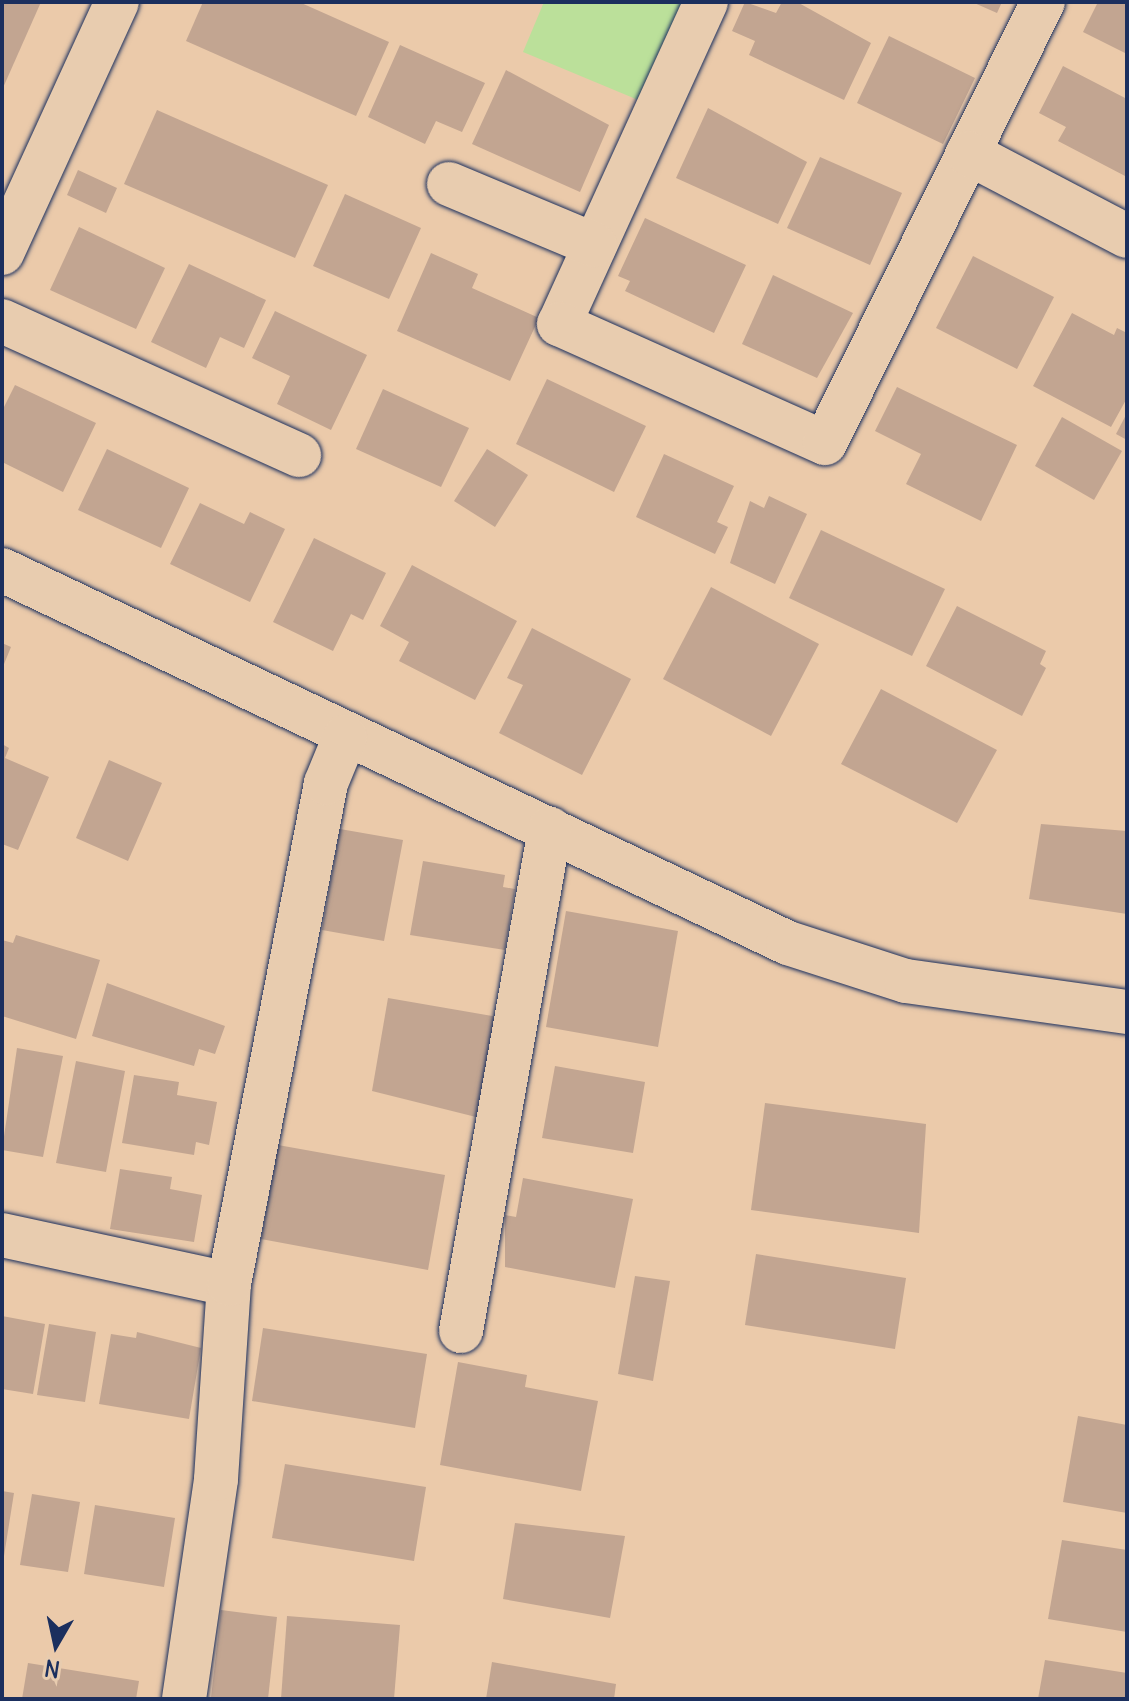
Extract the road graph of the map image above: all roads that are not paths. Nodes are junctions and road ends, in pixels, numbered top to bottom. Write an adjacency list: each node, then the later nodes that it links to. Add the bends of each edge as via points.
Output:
1 (117, 2): 8 (street)
2 (706, 2): 7 (street)
3 (1043, 2): 4 (street)
4 (968, 153): 6 (street); 7 (street, via 825,443 559,324)
5 (449, 184): 7 (street)
6 (1127, 236)
7 (595, 245)
8 (2, 253)
9 (2, 321): 10 (street)
10 (299, 455)
11 (2, 570): 12 (street)
12 (345, 737): 13 (street); 16 (street, via 326,783)
13 (550, 829): 14 (street, via 803,948 906,981); 17 (street)
14 (1127, 1012)
15 (2, 1235): 16 (street)
16 (229, 1284): 18 (street, via 216,1479)
17 (461, 1331)
18 (184, 1699)

